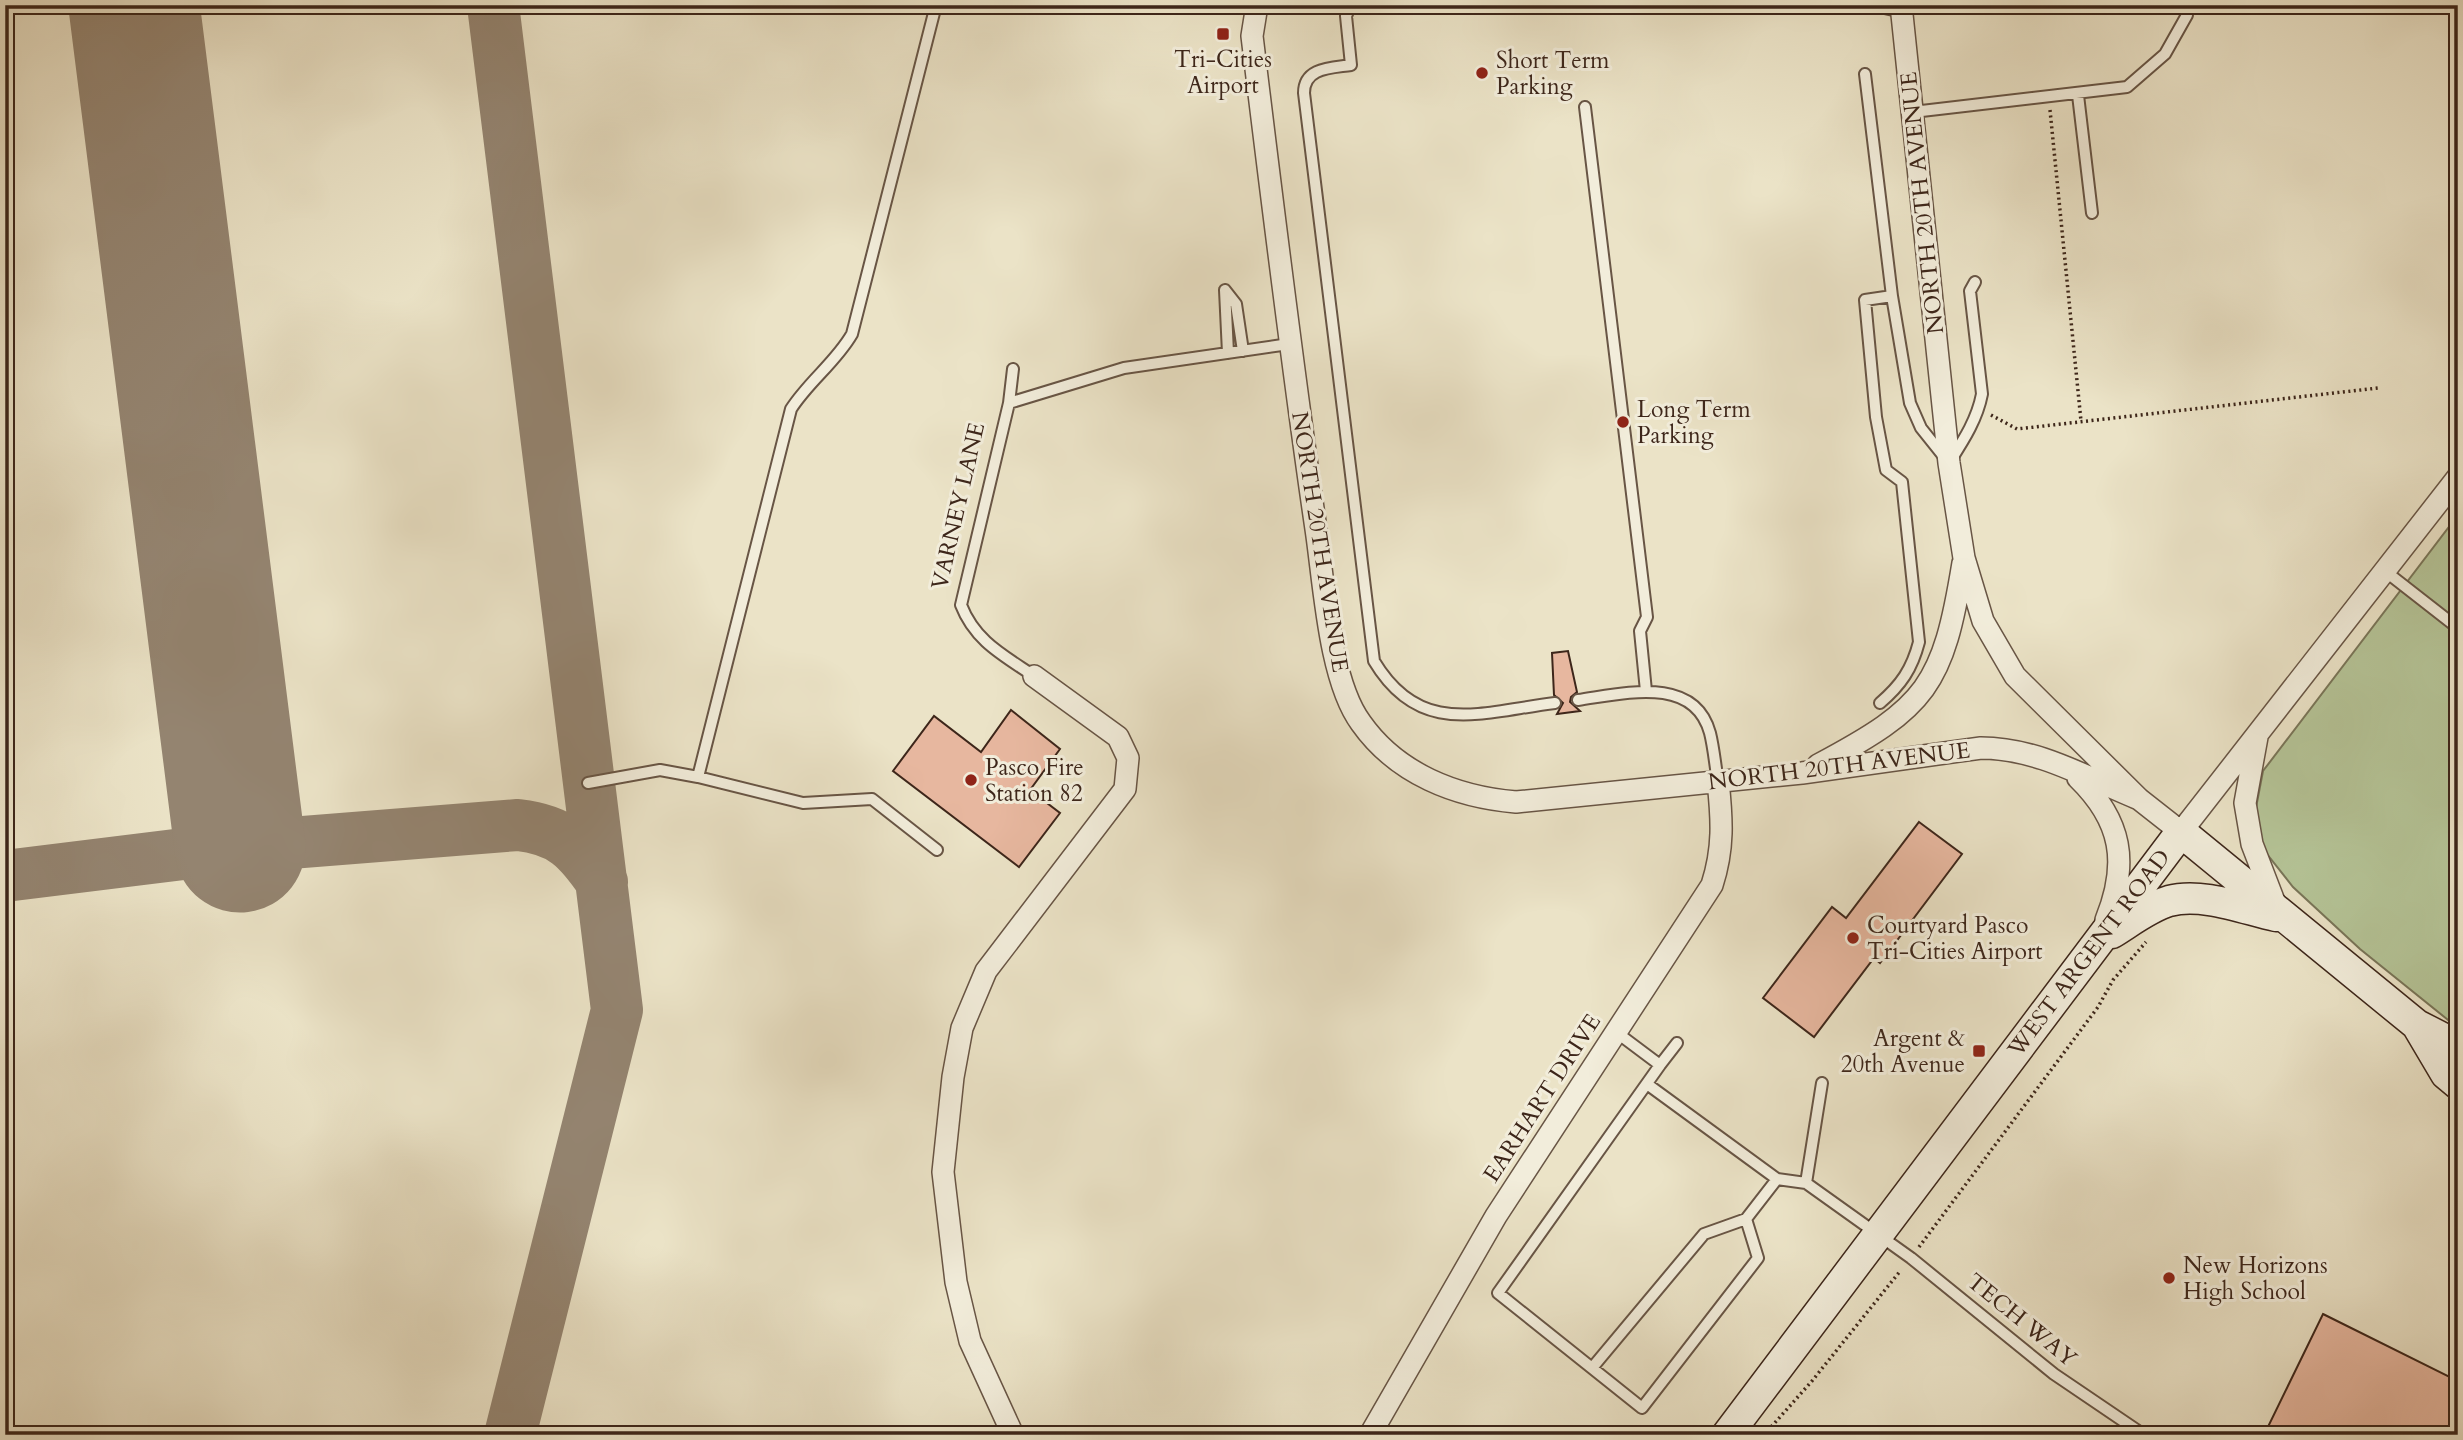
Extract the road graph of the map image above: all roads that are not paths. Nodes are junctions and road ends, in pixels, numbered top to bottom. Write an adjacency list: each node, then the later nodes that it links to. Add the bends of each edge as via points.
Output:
1 (936, 5): 32 (lane, via 852,334 841,353 806,385 791,409)
2 (1257, 5): 14 (street, NORTH 20TH AVENUE, via 1252,36)
3 (1871, 5): 6 (lane)
4 (2186, 5): 8 (lane, via 2187,15 2165,54 2135,83)
5 (1354, 6): 27 (lane, via 1346,16 1351,65 1319,70 1304,84 1372,651 1397,694 1439,714)
6 (1901, 9): 10 (street, NORTH 20TH AVENUE)
7 (1865, 74): 13 (lane)
8 (2078, 95): 10 (lane); 11 (lane)
9 (1585, 107): 25 (lane, via 1647,617 1640,631)
10 (1913, 112): 19 (street, NORTH 20TH AVENUE)
11 (2092, 213)
12 (1975, 282): 19 (lane, via 1970,291 1982,394 1965,439)
13 (1892, 296): 19 (lane, via 1910,403 1921,428); 28 (lane, via 1865,300 1886,470 1902,482 1919,642 1914,663 1900,687)
14 (1289, 344): 15 (lane); 33 (street, NORTH 20TH AVENUE, via 1335,657 1360,723 1417,776 1484,800 1516,803)
15 (1243, 351): 16 (lane); 16 (lane, via 1236,304 1225,290)
16 (1228, 353): 18 (lane, via 1124,368)
17 (1013, 369): 18 (lane, VARNEY LANE)
18 (1009, 403): 24 (lane, VARNEY LANE, via 961,605 969,625 989,646)
19 (1949, 463): 21 (street, NORTH 20TH AVENUE)
20 (2458, 477): 22 (street, WEST ARGENT ROAD)
21 (1964, 558): 31 (street, via 1952,629 1933,677 1892,722); 35 (street, NORTH 20TH AVENUE, via 1983,621 2015,676)
22 (2385, 571): 23 (lane); 29 (street, WEST ARGENT ROAD)
23 (2458, 628)
24 (1034, 676): 53 (street, VARNEY LANE, via 1118,737 1128,758 1125,789 986,971 962,1028 953,1077 943,1172 956,1282 970,1341)
25 (1646, 691): 26 (lane); 33 (lane, via 1677,696 1701,714 1710,732)
26 (1578, 700)
27 (1555, 703)
28 (1880, 703)
29 (2257, 735): 36 (street, WEST ARGENT ROAD); 38 (street, via 2245,803 2252,844)
30 (2072, 772): 31 (street, NORTH 20TH AVENUE, via 2035,754 1981,748); 35 (street, NORTH 20TH AVENUE); 39 (street, via 2110,816 2118,844 2120,870 2114,901)
31 (1802, 773): 33 (street, NORTH 20TH AVENUE)
32 (698, 777): 34 (lane, via 660,770); 37 (lane, via 803,803 872,799)
33 (1718, 781): 41 (street, EARHART DRIVE, via 1723,831 1712,885)
34 (588, 783)
35 (2139, 799): 36 (street, NORTH 20TH AVENUE)
36 (2180, 832): 38 (main road); 39 (main road, WEST ARGENT ROAD)
37 (937, 850)
38 (2281, 917): 39 (main road, via 2178,899 2155,907); 40 (main road)
39 (2097, 942): 51 (main road, WEST ARGENT ROAD)
40 (2417, 1025): 43 (main road); 47 (main road, via 2446,1074)
41 (1616, 1032): 44 (lane); 54 (street, EARHART DRIVE, via 1482,1240)
42 (1677, 1043): 44 (lane)
43 (2458, 1046)
44 (1660, 1065): 46 (lane)
45 (1822, 1083): 49 (lane)
46 (1647, 1084): 48 (lane); 52 (lane, via 1498,1293)
47 (2458, 1084)
48 (1777, 1179): 49 (lane); 50 (lane)
49 (1806, 1183): 51 (lane, TECH WAY)
50 (1746, 1219): 52 (lane, via 1704,1234); 52 (lane, via 1758,1258 1642,1408)
51 (1877, 1233): 55 (main road, WEST ARGENT ROAD); 56 (lane, TECH WAY, via 2054,1374)
52 (1592, 1368)
53 (1013, 1435)
54 (1370, 1435)
55 (1727, 1435)
56 (2144, 1435)

